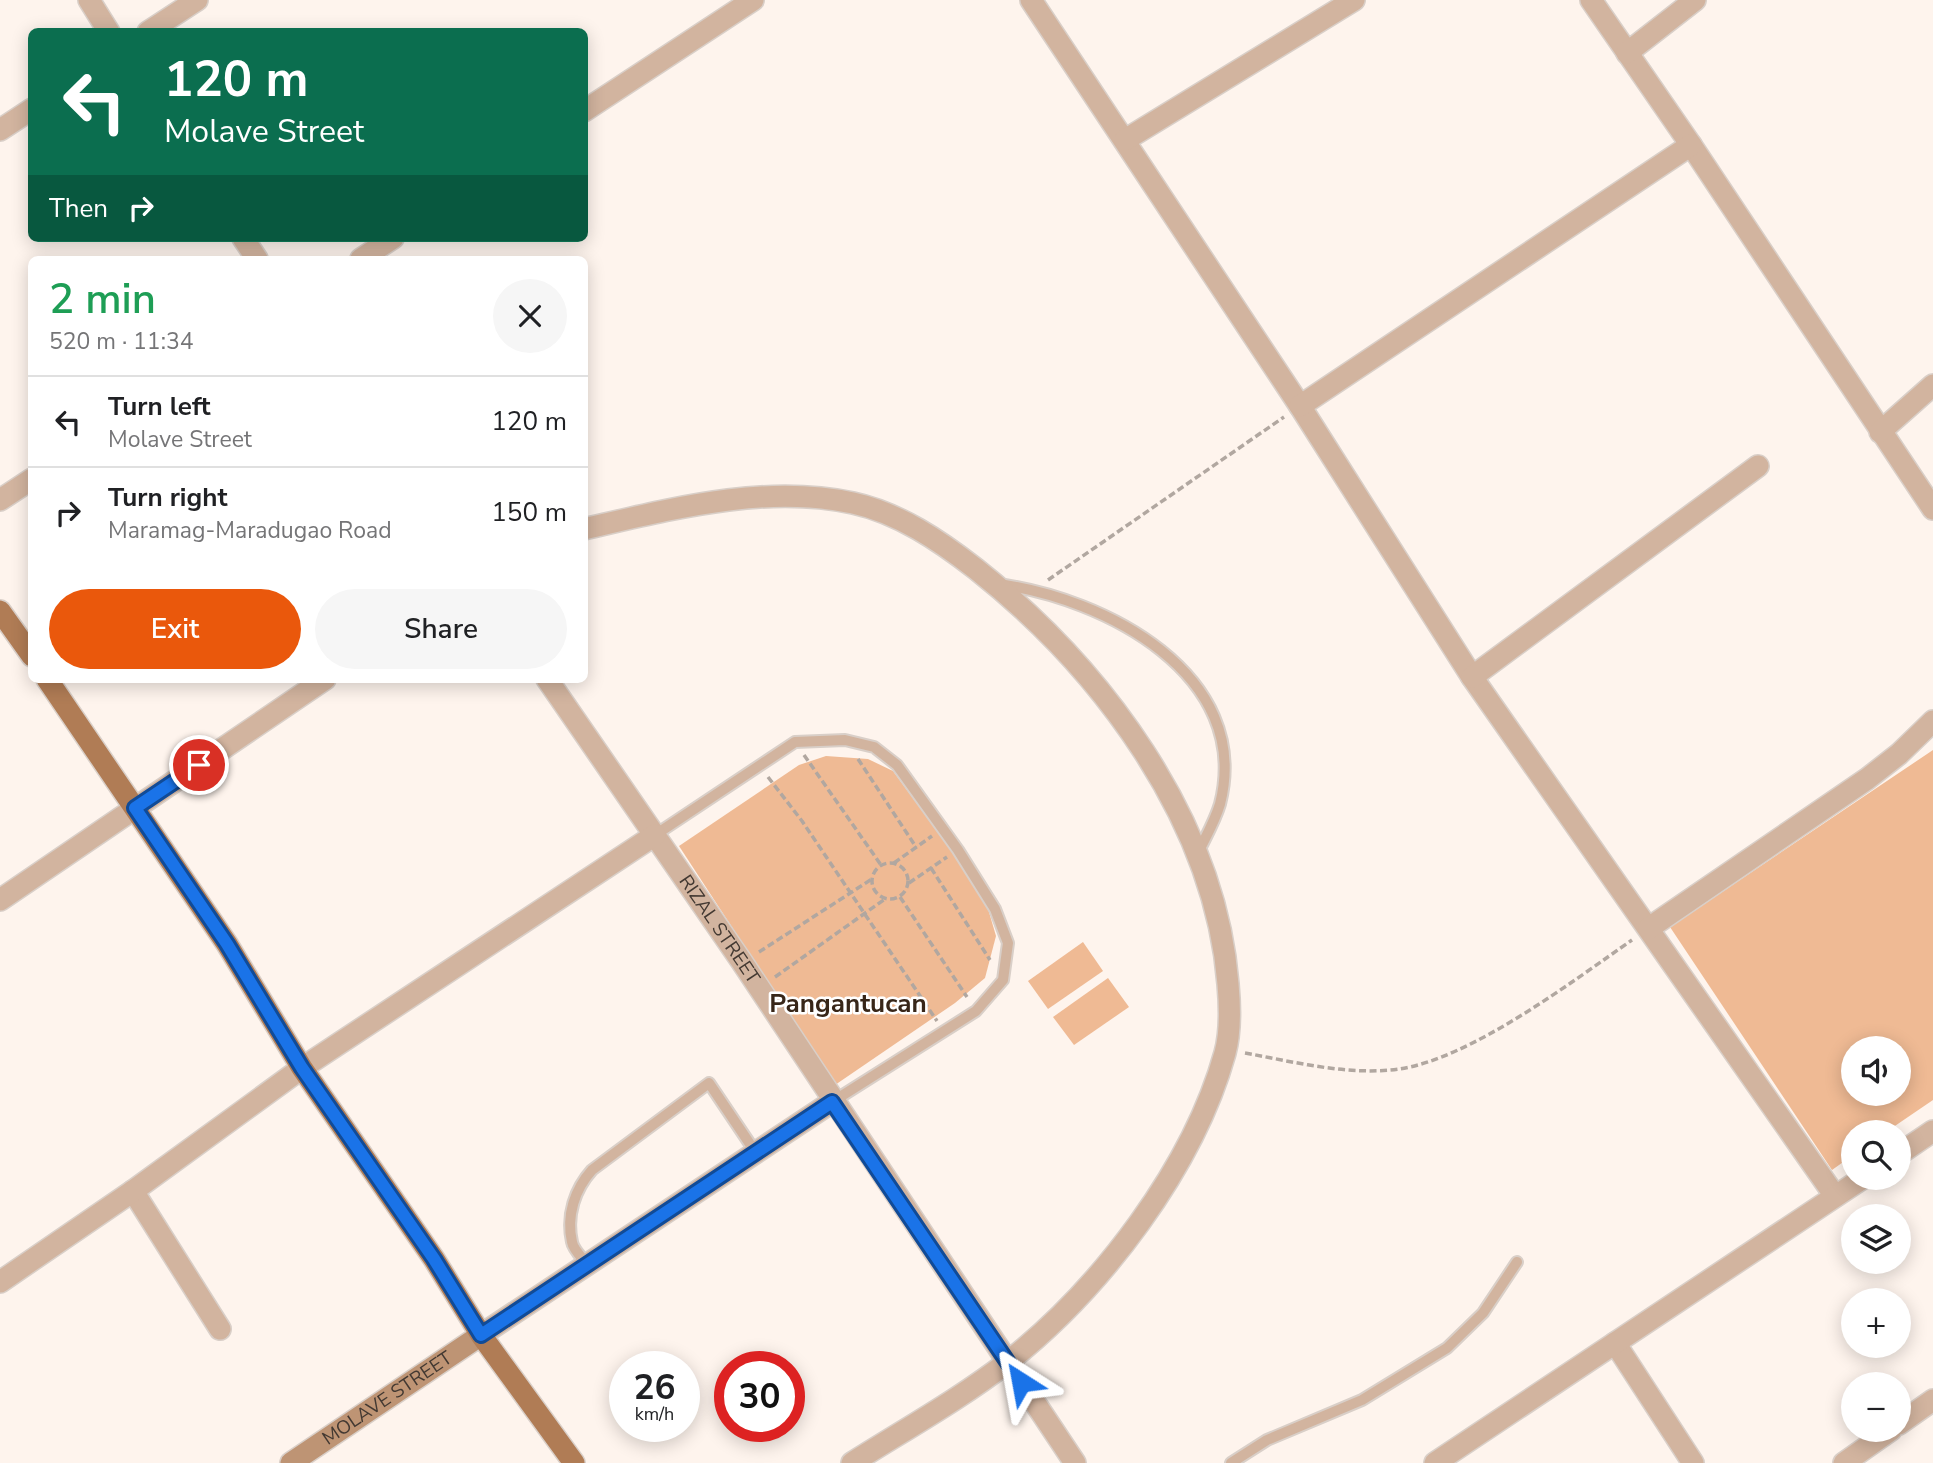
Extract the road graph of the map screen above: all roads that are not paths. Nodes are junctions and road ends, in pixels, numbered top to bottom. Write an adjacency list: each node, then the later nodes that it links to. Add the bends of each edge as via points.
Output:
1 (89, 0): 8 (street)
2 (197, 0): 9 (street)
3 (753, 0): 11 (street)
4 (1031, 0): 14 (street)
5 (1354, 0): 14 (street)
6 (1591, 0): 10 (street)
7 (1695, 0): 10 (street)
8 (106, 28)
9 (154, 28)
10 (1627, 53): 15 (street)
11 (588, 108)
12 (28, 112): 13 (street)
13 (0, 130)
14 (1125, 140): 19 (street)
15 (1691, 145): 19 (street); 20 (street)
16 (387, 242): 17 (street)
17 (366, 256)
18 (1933, 386): 20 (street)
19 (1300, 405): 29 (street)
20 (1880, 432): 24 (street)
21 (1758, 466): 29 (street)
22 (28, 482): 23 (street)
23 (0, 500)
24 (1933, 509)
25 (588, 528): 26 (street, via 727,499 798,497 855,503 901,520 949,548)
26 (993, 583): 36 (street, via 1074,660 1109,702 1169,796); 36 (lane, via 1073,600 1115,620 1166,654 1204,695 1219,728 1224,764 1220,805)
27 (1, 614): 28 (main road)
28 (28, 651)
29 (1472, 677): 38 (street)
30 (50, 683): 34 (main road)
31 (319, 683): 34 (street)
32 (550, 683): 35 (street, RIZAL STREET)
33 (1933, 720): 38 (street, via 1867,779)
34 (135, 808): 37 (street); 39 (main road, via 227,944)
35 (655, 835): 39 (street); 40 (street, RIZAL STREET); 40 (lane, via 795,742 845,740 874,747 897,765 958,850 995,909 1008,943 1003,980 976,1011)
36 (1197, 856): 53 (street, via 1216,912 1230,1009 1226,1050 1208,1100 1185,1149 1149,1207 1091,1282)
37 (0, 900)
38 (1649, 928): 46 (street)
39 (302, 1068): 45 (street); 51 (main road)
40 (832, 1102): 43 (street, MOLAVE STREET); 53 (street, RIZAL STREET)
41 (1933, 1131): 42 (street)
42 (1911, 1146)
43 (756, 1153): 48 (street, MOLAVE STREET); 48 (lane, via 709,1083 582,1181 573,1203 572,1244)
44 (1844, 1190): 46 (street)
45 (133, 1191): 49 (street); 50 (street)
46 (1835, 1196): 52 (street)
47 (1517, 1262): 61 (lane, via 1483,1313 1447,1348 1362,1400 1267,1440)
48 (587, 1264): 51 (street, MOLAVE STREET)
49 (0, 1282)
50 (220, 1329)
51 (481, 1335): 57 (street, MOLAVE STREET); 58 (main road)
52 (1615, 1343): 62 (street); 63 (street)
53 (1007, 1362): 59 (street); 60 (street, RIZAL STREET)
54 (1933, 1400): 55 (street)
55 (1911, 1416)
56 (1874, 1442): 64 (street)
57 (291, 1463)
58 (574, 1463)
59 (852, 1463)
60 (1075, 1463)
61 (1231, 1463)
62 (1435, 1463)
63 (1693, 1463)
64 (1844, 1463)

